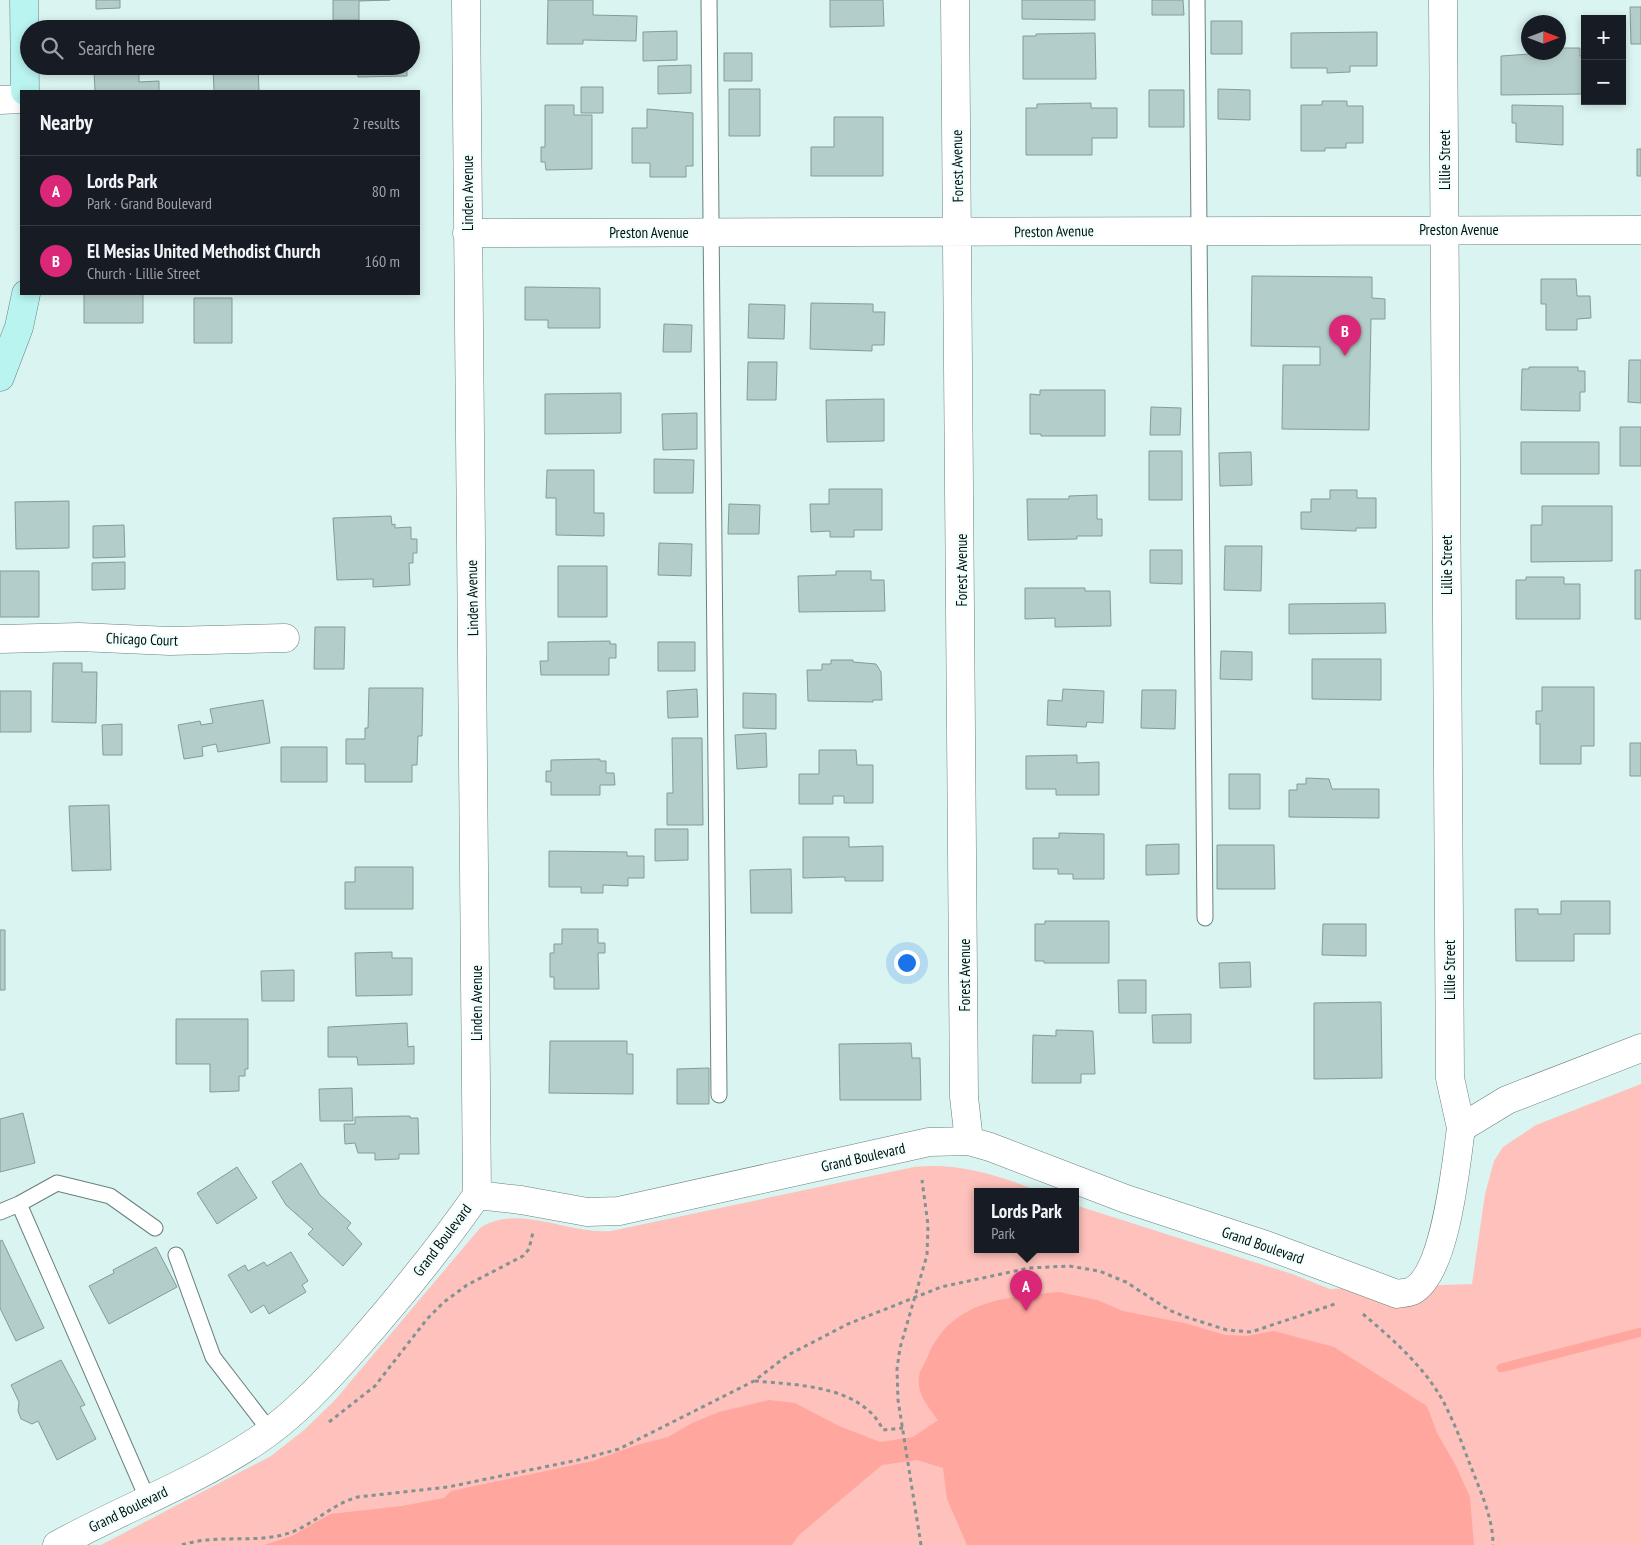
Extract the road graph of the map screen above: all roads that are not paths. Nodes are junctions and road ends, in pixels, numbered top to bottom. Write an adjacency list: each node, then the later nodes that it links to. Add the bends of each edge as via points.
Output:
1 (24, 0): 7 (main road)
2 (466, 0): 17 (street, Linden Avenue)
3 (709, 0): 15 (lane)
4 (955, 0): 16 (street, Forest Avenue)
5 (1197, 0): 12 (lane)
6 (1443, 0): 13 (street, Lillie Street)
7 (24, 20)
8 (25, 75): 9 (main road)
9 (25, 90)
10 (20, 99): 11 (street)
11 (0, 100)
12 (1199, 229): 13 (street, Preston Avenue); 16 (street, Preston Avenue); 22 (lane)
13 (1444, 229): 14 (street, Preston Avenue); 25 (street, Lillie Street, via 1450,1078)
14 (1641, 230)
15 (712, 231): 16 (street, Preston Avenue); 17 (street, Preston Avenue); 24 (lane)
16 (958, 231): 26 (street, Forest Avenue, via 964,1087)
17 (467, 233): 27 (street, Linden Avenue)
18 (26, 295): 19 (main road, via 19,327)
19 (0, 377)
20 (0, 638): 21 (street, Chicago Court, via 170,641)
21 (285, 638)
22 (1205, 918)
23 (1641, 1048): 25 (street, via 1507,1100)
24 (719, 1095)
25 (1461, 1128): 26 (street, Grand Boulevard, via 1441,1245 1420,1284 1412,1291 1397,1294)
26 (968, 1141): 27 (street, Grand Boulevard, via 929,1142 619,1211 587,1212)
27 (476, 1195): 32 (street, Grand Boulevard, via 455,1227 383,1317 327,1379)
28 (19, 1204): 29 (lane); 30 (lane, via 57,1184 110,1196); 33 (lane)
29 (0, 1212)
30 (155, 1228)
31 (176, 1255): 32 (lane, via 213,1357)
32 (270, 1431): 33 (street, Grand Boulevard, via 224,1460)
33 (148, 1500): 34 (street, Grand Boulevard)
34 (57, 1545)

